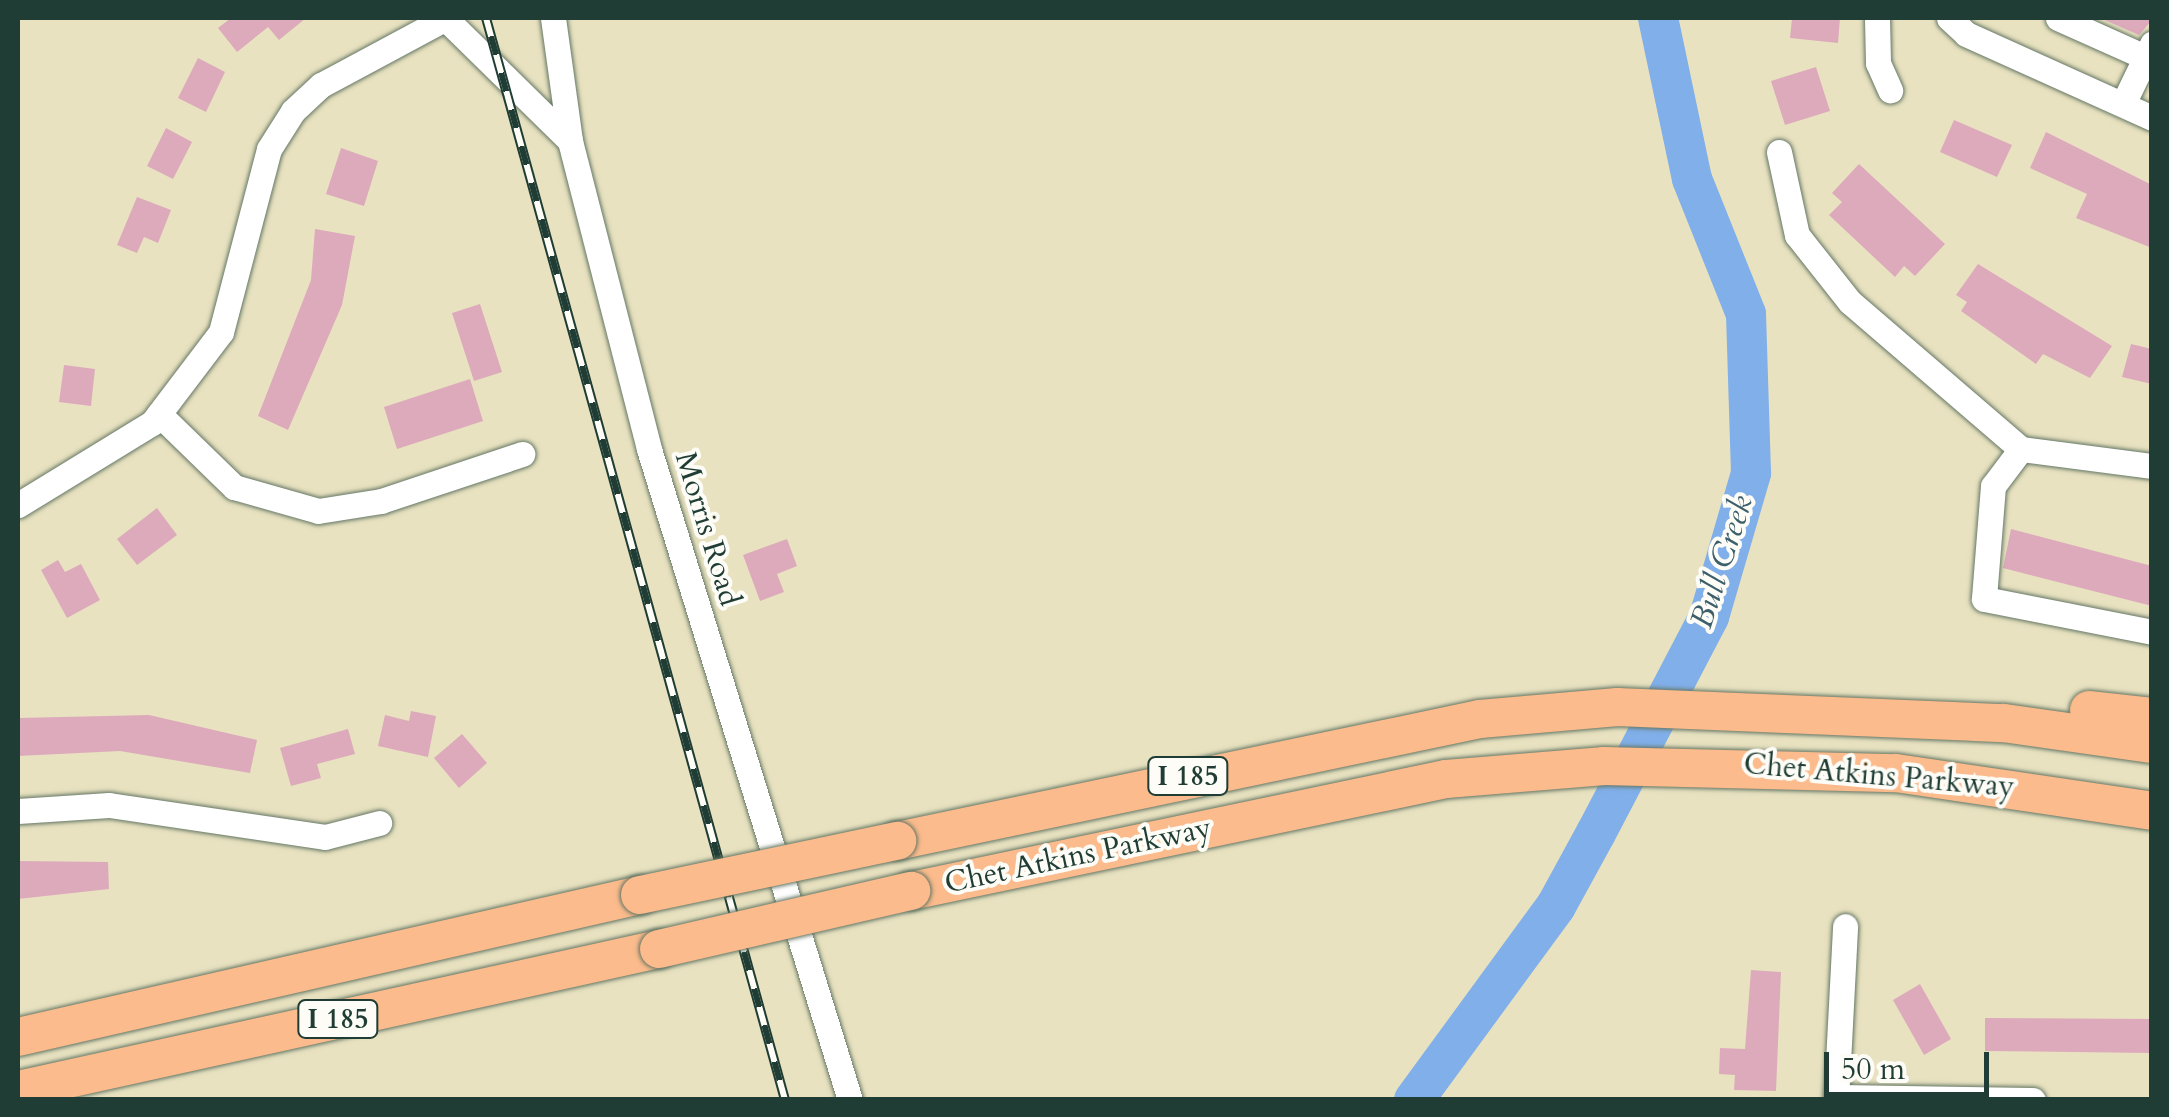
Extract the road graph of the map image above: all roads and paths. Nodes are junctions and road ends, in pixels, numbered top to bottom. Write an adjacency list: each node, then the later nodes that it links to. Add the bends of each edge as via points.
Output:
1 (446, 18): 11 (street); 13 (street, via 322,85 293,112 270,148 221,332)
2 (553, 18): 11 (street, Morris Road)
3 (1877, 18): 8 (street, via 1878,64)
4 (1989, 18): 6 (street)
5 (2058, 18): 7 (street)
6 (1958, 26): 9 (street)
7 (2148, 51): 9 (street)
8 (1890, 90)
9 (2122, 104): 10 (street)
10 (2152, 118)
11 (570, 141): 29 (street, Morris Road, via 649,449)
12 (1779, 152): 14 (street, via 1797,235 1850,302)
13 (159, 414): 15 (street, via 234,487 318,511 381,501); 17 (street, via 74,478)
14 (2022, 449): 16 (street); 18 (street, via 1994,486 1984,598)
15 (522, 454)
16 (2152, 466)
17 (18, 505)
18 (2152, 632)
19 (1827, 702): 20 (highway); 21 (highway, Chet Atkins Parkway); 26 (highway, Chet Atkins Parkway / I 185, bridge, via 1617,707 1480,719 640,895)
20 (2152, 716)
21 (2152, 744)
22 (18, 811): 24 (street, via 109,805 325,838)
23 (2152, 811): 27 (highway, Chet Atkins Parkway / I 185, bridge, via 2045,790 1788,766 1446,779)
24 (379, 823)
25 (1845, 926): 28 (street)
26 (18, 1036)
27 (18, 1090)
28 (1836, 1098): 30 (street)
29 (850, 1100)
30 (2033, 1100)

